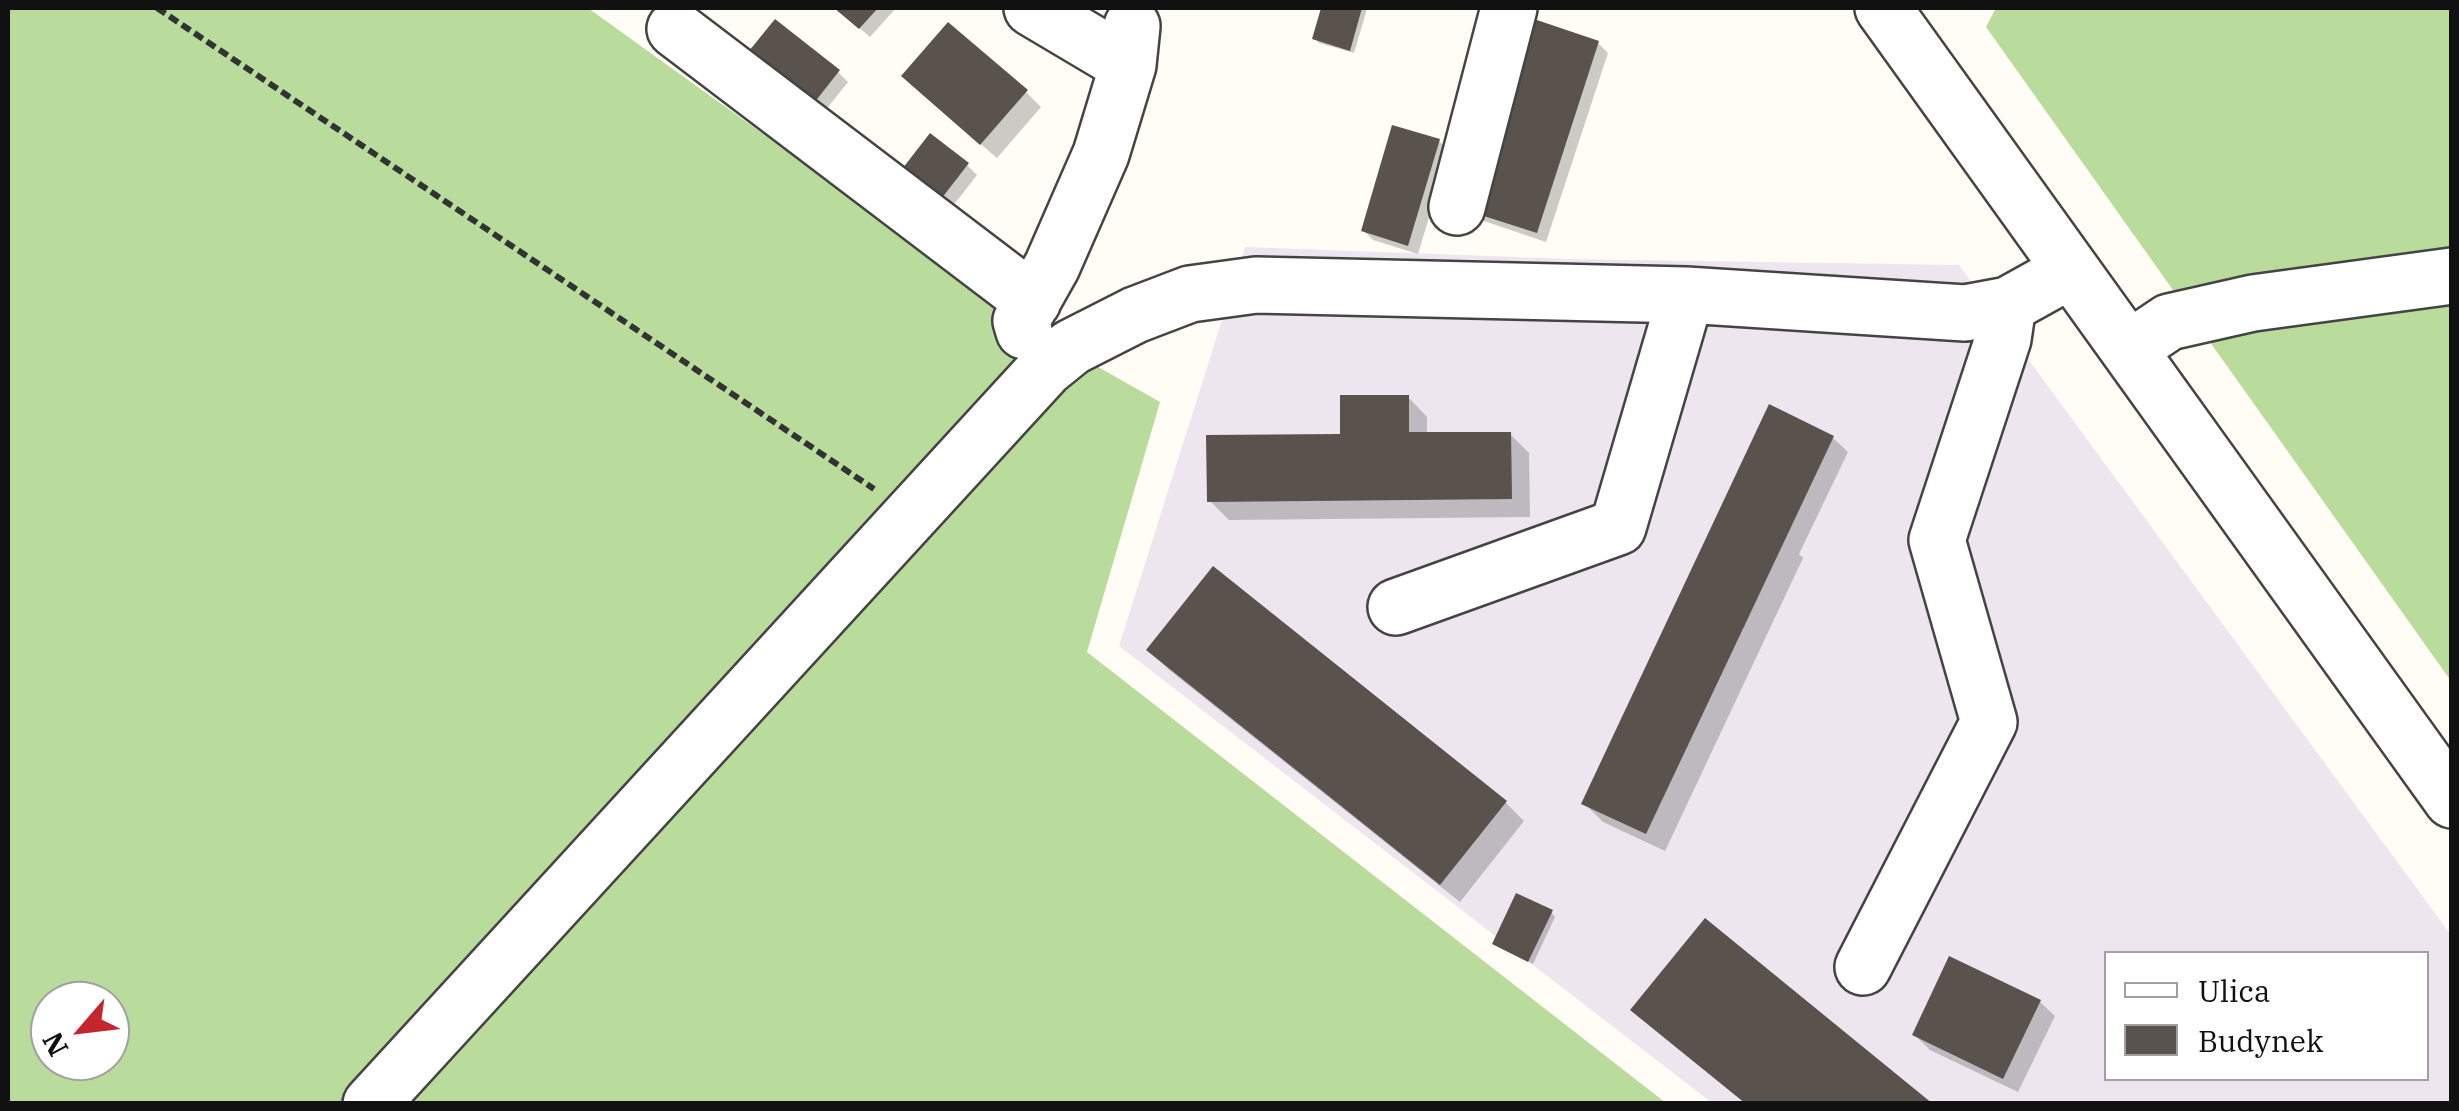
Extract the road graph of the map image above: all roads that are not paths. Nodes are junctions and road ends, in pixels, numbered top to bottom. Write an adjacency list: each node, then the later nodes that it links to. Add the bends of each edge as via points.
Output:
1 (1032, 8): 9 (street, via 1130,46 1100,154)
2 (1509, 8): 5 (street)
3 (1883, 8): 6 (street)
4 (674, 29): 9 (street)
5 (1457, 207)
6 (2071, 270): 10 (street); 11 (street)
7 (2452, 276): 11 (street, via 2169,322)
8 (1686, 295): 10 (street, via 1965,313); 12 (street, via 1256,285 1190,294 1135,315); 13 (street, via 1618,527)
9 (1032, 301): 12 (street, via 1021,320 1028,345)
10 (2008, 305): 15 (street, via 2003,340 1937,540 1989,722)
11 (2129, 349): 14 (street)
12 (1046, 368): 16 (street)
13 (1396, 607)
14 (2452, 800)
15 (1863, 968)
16 (371, 1104)

